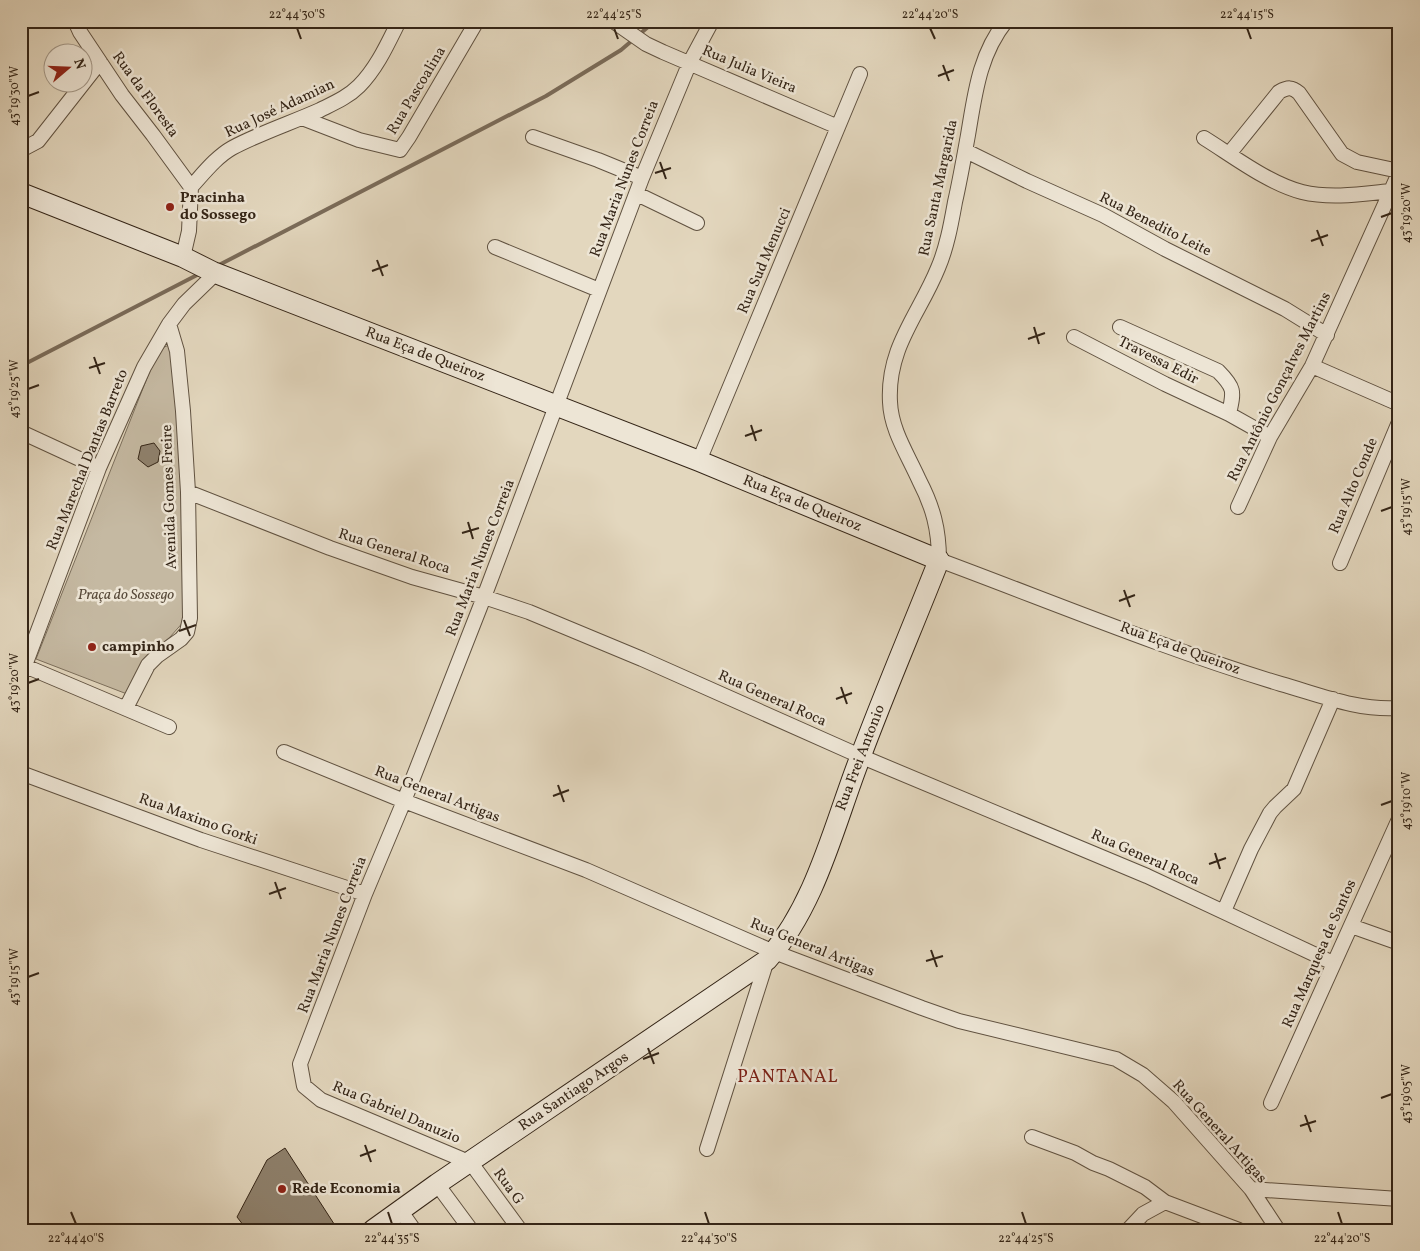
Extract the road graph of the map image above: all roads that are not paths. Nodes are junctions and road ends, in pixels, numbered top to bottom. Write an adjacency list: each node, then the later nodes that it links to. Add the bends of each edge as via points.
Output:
1 (399, 21): 10 (street, Rua José Adamian, via 377,62 358,87 335,103)
2 (477, 21): 10 (street, Rua Pascoalina, via 400,150 359,140)
3 (712, 21): 8 (street, Rua Maria Nunes Correia)
4 (1006, 21): 15 (street, Rua Santa Margarida, via 997,32 978,76)
5 (73, 22): 7 (street, Rua da Floresta)
6 (623, 26): 8 (street, Rua Julia Vieira, via 646,44)
7 (100, 62): 14 (street, via 38,140); 19 (street, Rua da Floresta)
8 (690, 62): 11 (street, Rua Julia Vieira); 18 (street, Rua Maria Nunes Correia)
9 (860, 74): 11 (street, Rua Sud Menucci)
10 (302, 118): 19 (street, Rua José Adamian, via 230,149)
11 (838, 127): 38 (street, Rua Sud Menucci)
12 (533, 137): 18 (street)
13 (1204, 138): 16 (street)
14 (21, 150)
15 (966, 151): 29 (street, Rua Benedito Leite, via 1103,215 1284,309); 42 (street, Rua Santa Margarida, via 939,267 901,339 890,379 894,424 929,501 937,527)
16 (1229, 154): 17 (street, via 1280,92 1294,88 1342,154 1357,162); 20 (street, via 1274,181 1302,192 1353,195)
17 (1399, 172): 20 (street, Rua Antônio Gonçalves Martins)
18 (642, 178): 22 (street, Rua Maria Nunes Correia)
19 (191, 188): 25 (street, via 189,230)
20 (1391, 191): 29 (street, Rua Antônio Gonçalves Martins)
21 (21, 193): 25 (street, Rua Eça de Queiroz)
22 (637, 194): 23 (street); 26 (street, Rua Maria Nunes Correia)
23 (697, 223)
24 (495, 247): 26 (street)
25 (202, 267): 27 (street, Rua Marechal Dantas Barreto, via 184,304); 33 (street, Rua Eça de Queiroz)
26 (599, 290): 33 (street, Rua Maria Nunes Correia)
27 (169, 324): 39 (street, Rua Marechal Dantas Barreto, via 144,367); 40 (street, Avenida Gomes Freire, via 180,368)
28 (1120, 327): 34 (street, Travessa Edir, via 1218,371 1230,383 1233,396)
29 (1327, 335): 31 (street, Rua Antônio Gonçalves Martins)
30 (1074, 336): 34 (street, Travessa Edir)
31 (1312, 366): 32 (street); 37 (street, Rua Antônio Gonçalves Martins)
32 (1399, 404)
33 (556, 407): 38 (street, Rua Eça de Queiroz); 44 (street, Rua Maria Nunes Correia)
34 (1229, 414): 37 (street, Travessa Edir)
35 (1399, 422): 43 (street, Rua Alto Conde)
36 (21, 432): 39 (street)
37 (1270, 437): 41 (street, Rua Antônio Gonçalves Martins)
38 (699, 461): 42 (street, Rua Eça de Queiroz)
39 (99, 468): 45 (street, Rua Marechal Dantas Barreto)
40 (188, 492): 44 (street, Rua General Roca, via 403,574); 48 (street, Avenida Gomes Freire, via 190,618 187,632 148,665)
41 (1238, 507)
42 (939, 560): 47 (street, Rua Eça de Queiroz, via 1190,654); 52 (street, Rua Frei Antonio)
43 (1340, 563)
44 (484, 597): 52 (street, Rua General Roca, via 642,659); 54 (street, Rua Maria Nunes Correia)
45 (26, 648): 46 (street, Rua Marechal Dantas Barreto)
46 (23, 671): 48 (street)
47 (1332, 699): 49 (street, Rua Eça de Queiroz, via 1377,709); 57 (street, via 1294,789 1270,813)
48 (126, 708): 50 (street)
49 (1399, 708)
50 (168, 727)
51 (284, 752): 54 (street, Rua General Artigas)
52 (860, 756): 57 (street, Rua General Roca); 60 (street, Rua Frei Antonio, via 811,892 793,925)
53 (21, 773): 56 (street, Rua Maximo Gorki, via 201,840)
54 (404, 801): 56 (street, Rua Maria Nunes Correia); 60 (street, Rua General Artigas, via 586,870)
55 (1399, 819): 58 (street, Rua Marquesa de Santos)
56 (365, 894): 62 (street, Rua Maria Nunes Correia)
57 (1224, 911): 61 (street, Rua General Roca)
58 (1351, 926): 59 (street); 61 (street, Rua Marquesa de Santos)
59 (1399, 943)
60 (770, 956): 65 (street, Rua Frei Antonio); 66 (street, Rua Santiago Argos); 68 (street, Rua General Artigas, via 959,1021 1116,1059 1143,1075 1174,1102)
61 (1333, 962): 63 (street, Rua Marquesa de Santos)
62 (300, 1064): 66 (street, Rua Gabriel Danuzio, via 304,1086 320,1100)
63 (1271, 1103)
64 (1032, 1137): 70 (street, via 1075,1152 1145,1187)
65 (707, 1149)
66 (471, 1163): 67 (street, Rua Santiago Argos); 75 (street, Rua G)
67 (437, 1184): 71 (street, Rua Santiago Argos); 74 (street)
68 (1251, 1189): 69 (street); 78 (street, Rua General Artigas)
69 (1399, 1199)
70 (1165, 1202): 76 (street, via 1143,1214); 77 (street)
71 (400, 1210): 72 (street, Rua Santiago Argos); 73 (street)
72 (373, 1230)
73 (414, 1230)
74 (471, 1230)
75 (520, 1230)
76 (1128, 1230)
77 (1239, 1230)
78 (1278, 1230)

